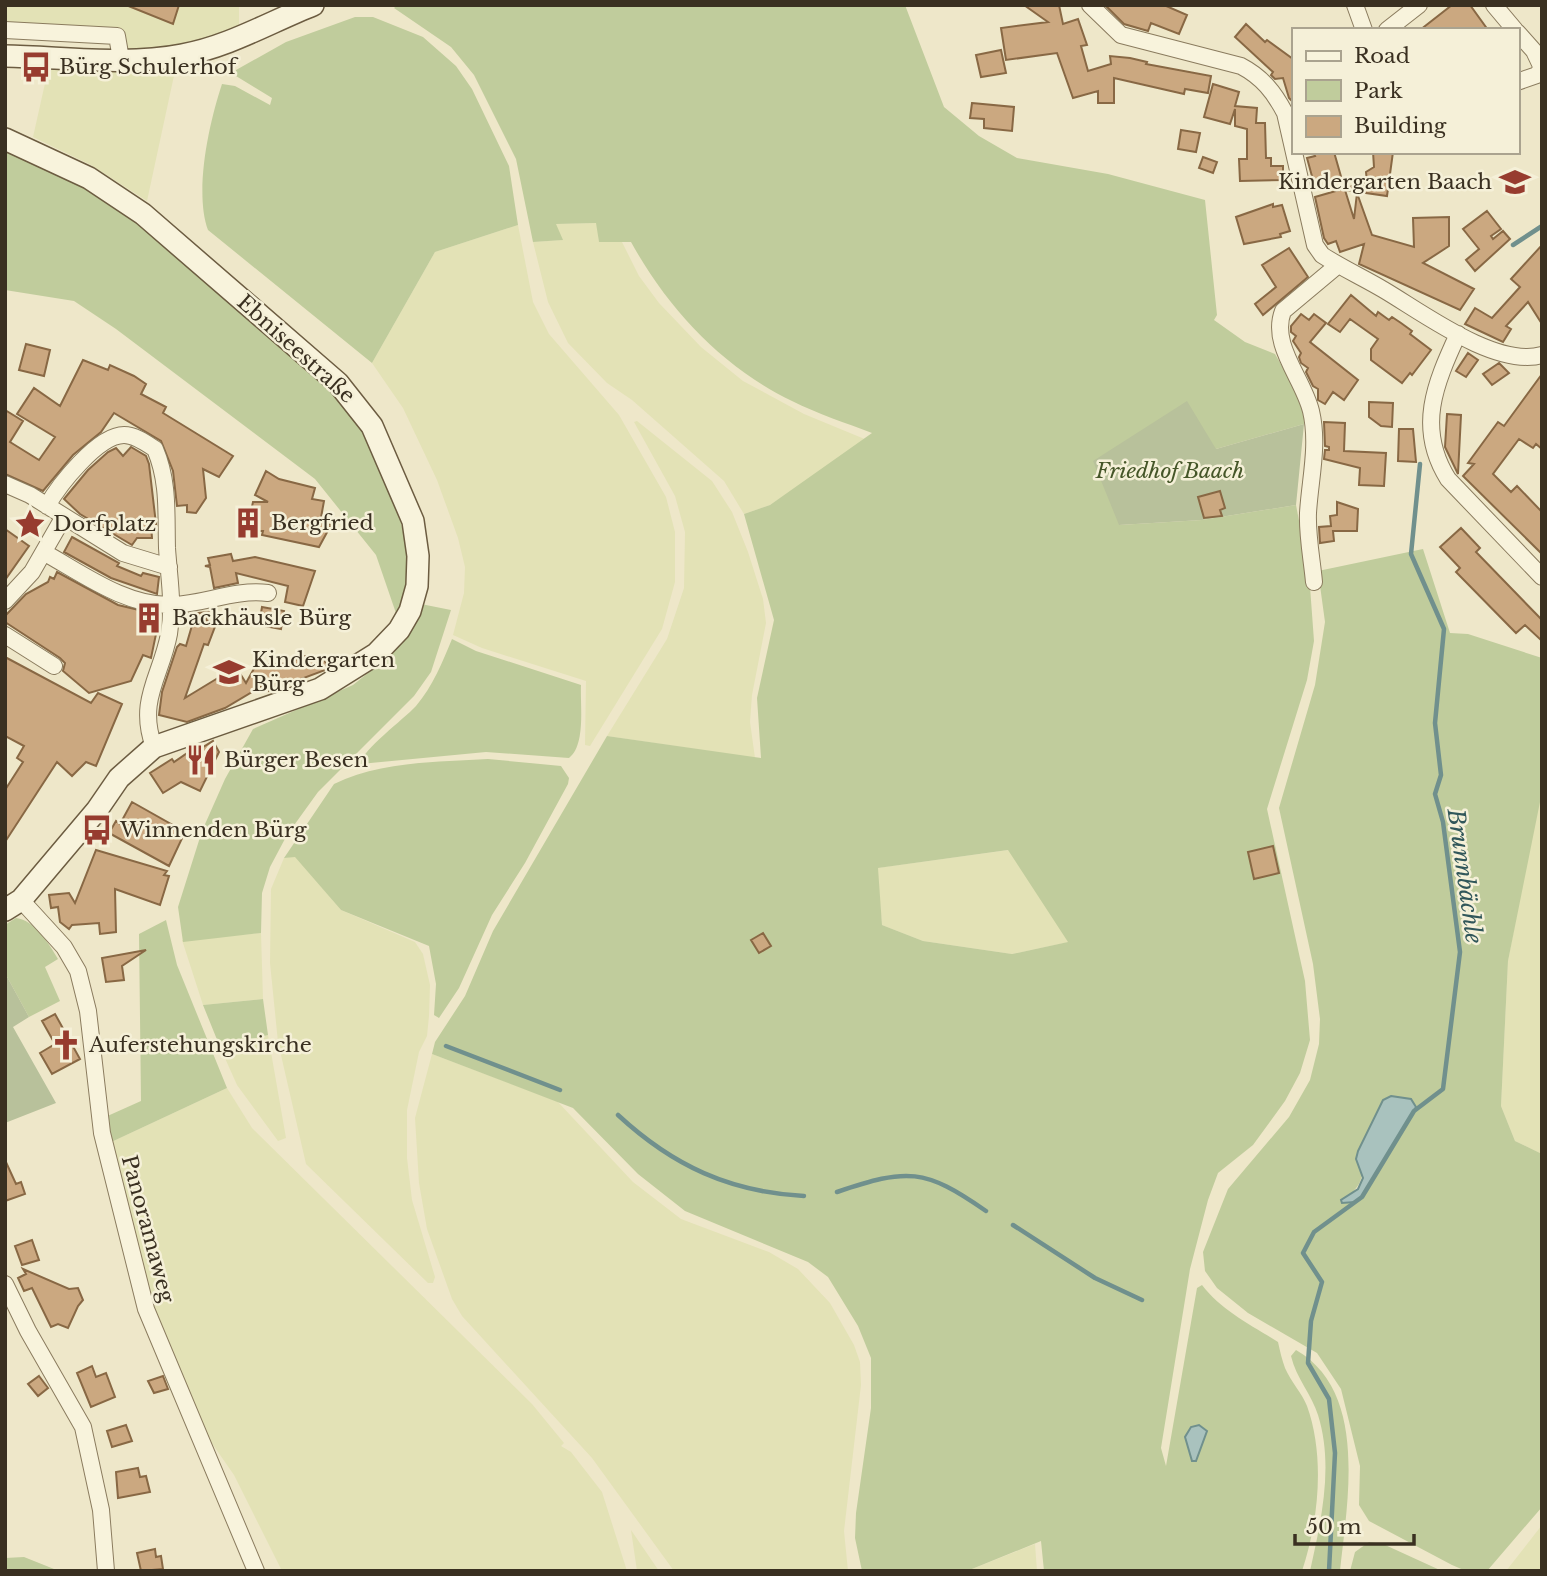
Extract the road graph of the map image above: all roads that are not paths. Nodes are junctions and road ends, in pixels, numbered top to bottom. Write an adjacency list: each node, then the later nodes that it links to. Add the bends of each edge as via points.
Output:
1 (313, 5): 12 (street, via 206,49)
2 (1090, 5): 14 (street, via 1121,35 1255,73)
3 (1355, 5): 6 (street)
4 (1419, 5): 7 (street)
5 (1494, 5): 8 (street)
6 (1363, 28)
7 (1390, 28)
8 (1513, 28)
9 (5, 30): 12 (street, via 117,36)
10 (1519, 34): 13 (street, via 1542,68 1537,75)
11 (5, 56): 12 (street)
12 (121, 59)
13 (1519, 81)
14 (1289, 112)
15 (5, 139): 32 (street, Ebniseestraße, via 89,177 143,214 338,383 372,425 413,521 417,586 399,630 376,654 320,689)
16 (1297, 154): 17 (street, via 1315,246)
17 (1338, 265): 18 (street); 26 (street, via 1283,311 1278,322 1282,346 1312,413 1315,454 1308,517)
18 (1458, 334): 19 (street, via 1498,352 1530,358); 25 (street, via 1438,383 1430,442 1448,479)
19 (1542, 355)
20 (5, 484): 21 (street)
21 (47, 506): 22 (street); 24 (street, via 73,469 94,451 124,435 139,439 155,449 163,469)
22 (64, 519): 23 (street); 24 (street, via 123,553)
23 (45, 553): 28 (street); 29 (street, via 113,590)
24 (169, 567): 29 (street)
25 (1538, 570)
26 (1314, 582)
27 (268, 593): 29 (street, via 240,592)
28 (5, 601)
29 (173, 605): 32 (street, via 168,637 148,695 146,726)
30 (5, 635): 31 (street)
31 (54, 666)
32 (154, 747): 33 (street, Ebniseestraße, via 118,778 97,810)
33 (13, 905): 36 (street, Panoramaweg, via 64,947 78,971 88,1012 102,1133 146,1309)
34 (5, 1284): 35 (street, via 83,1427 102,1510)
35 (106, 1571)
36 (256, 1571)

